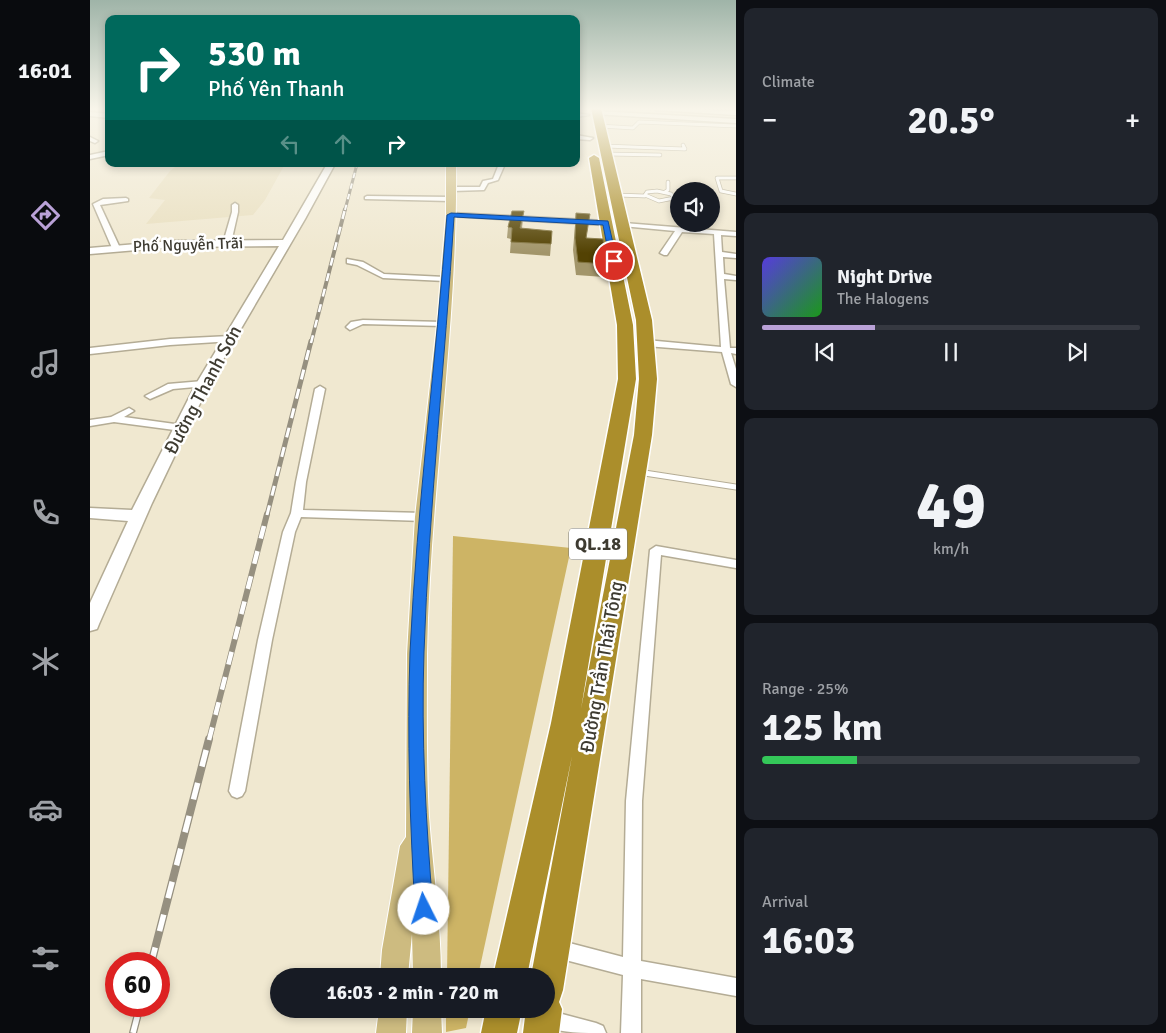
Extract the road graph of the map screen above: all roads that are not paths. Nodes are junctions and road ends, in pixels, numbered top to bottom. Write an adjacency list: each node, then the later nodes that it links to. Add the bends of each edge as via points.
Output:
1 (601, 156): 16 (highway, Đường Trần Thái Tông / QL.18)
2 (604, 156): 10 (highway, Đường Trần Thái Tông / QL.18)
3 (329, 167): 22 (street, Đường Thanh Sơn)
4 (452, 167): 14 (main road)
5 (501, 167): 14 (street, via 495,180 485,182 482,189)
6 (736, 178): 9 (lane, via 717,178 721,191)
7 (668, 182): 8 (lane)
8 (665, 192): 11 (lane, via 650,191); 11 (lane, via 674,198 658,201)
9 (736, 194)
10 (616, 195): 11 (lane); 16 (highway, Đường Trần Thái Tông / QL.18)
11 (645, 196)
12 (367, 198): 14 (street)
13 (126, 200): 23 (street, via 96,204)
14 (451, 201): 16 (street); 31 (main road)
15 (235, 205): 21 (street)
16 (615, 224): 17 (street); 32 (highway, Đường Trần Thái Tông / QL.18)
17 (670, 229)
18 (679, 232): 25 (street)
19 (717, 232): 20 (street); 26 (street)
20 (736, 234)
21 (227, 243): 22 (street, Phố Nguyễn Trãi); 23 (street, Phố Nguyễn Trãi)
22 (286, 243): 35 (street, Đường Thanh Sơn)
23 (116, 248): 24 (street, Phố Nguyễn Trãi)
24 (90, 251)
25 (664, 253)
26 (718, 254): 27 (street); 29 (street)
27 (736, 256)
28 (350, 261): 31 (street, via 364,264 383,276)
29 (719, 276): 30 (street); 37 (street)
30 (736, 278)
31 (445, 279): 33 (main road)
32 (626, 281): 36 (highway, Đường Trần Thái Tông / QL.18, via 644,320); 61 (highway, Đường Trần Thái Tông / QL.18, via 627,379 565,723)
33 (443, 324): 34 (street, via 362,322); 53 (main road)
34 (350, 327)
35 (230, 339): 38 (street); 40 (street, Đường Thanh Sơn)
36 (646, 342): 37 (street); 48 (highway, Đường Trần Thái Tông / QL.18, via 648,379)
37 (726, 350): 39 (street); 41 (street)
38 (90, 351)
39 (736, 351)
40 (203, 384): 43 (street, via 171,386); 47 (street, Đường Thanh Sơn)
41 (736, 384)
42 (320, 389): 51 (street)
43 (150, 396)
44 (129, 411): 45 (street)
45 (114, 419): 46 (street); 47 (street)
46 (90, 423)
47 (182, 428): 52 (street, Đường Thanh Sơn)
48 (636, 472): 49 (lane); 58 (highway, Đường Trần Thái Tông / QL.18)
49 (736, 487)
50 (90, 513): 52 (street)
51 (297, 513): 53 (street); 56 (street, via 289,532 265,640)
52 (136, 516): 55 (street, Đường Thanh Sơn)
53 (424, 517): 57 (main road, via 417,654)
54 (736, 564): 63 (street, via 656,550 634,801)
55 (90, 624)
56 (237, 791)
57 (418, 816): 59 (main road); 60 (main road)
58 (552, 947): 62 (highway, Đường Trần Thái Tông / QL.18); 63 (street)
59 (395, 968)
60 (427, 968)
61 (512, 968)
62 (549, 968)
63 (632, 968): 64 (street); 73 (street)
64 (736, 987)
65 (555, 1017): 72 (street)
66 (393, 1018): 69 (main road)
67 (427, 1018): 70 (main road)
68 (502, 1018): 71 (highway)
69 (392, 1033)
70 (427, 1033)
71 (499, 1033)
72 (596, 1033)
73 (632, 1033)

